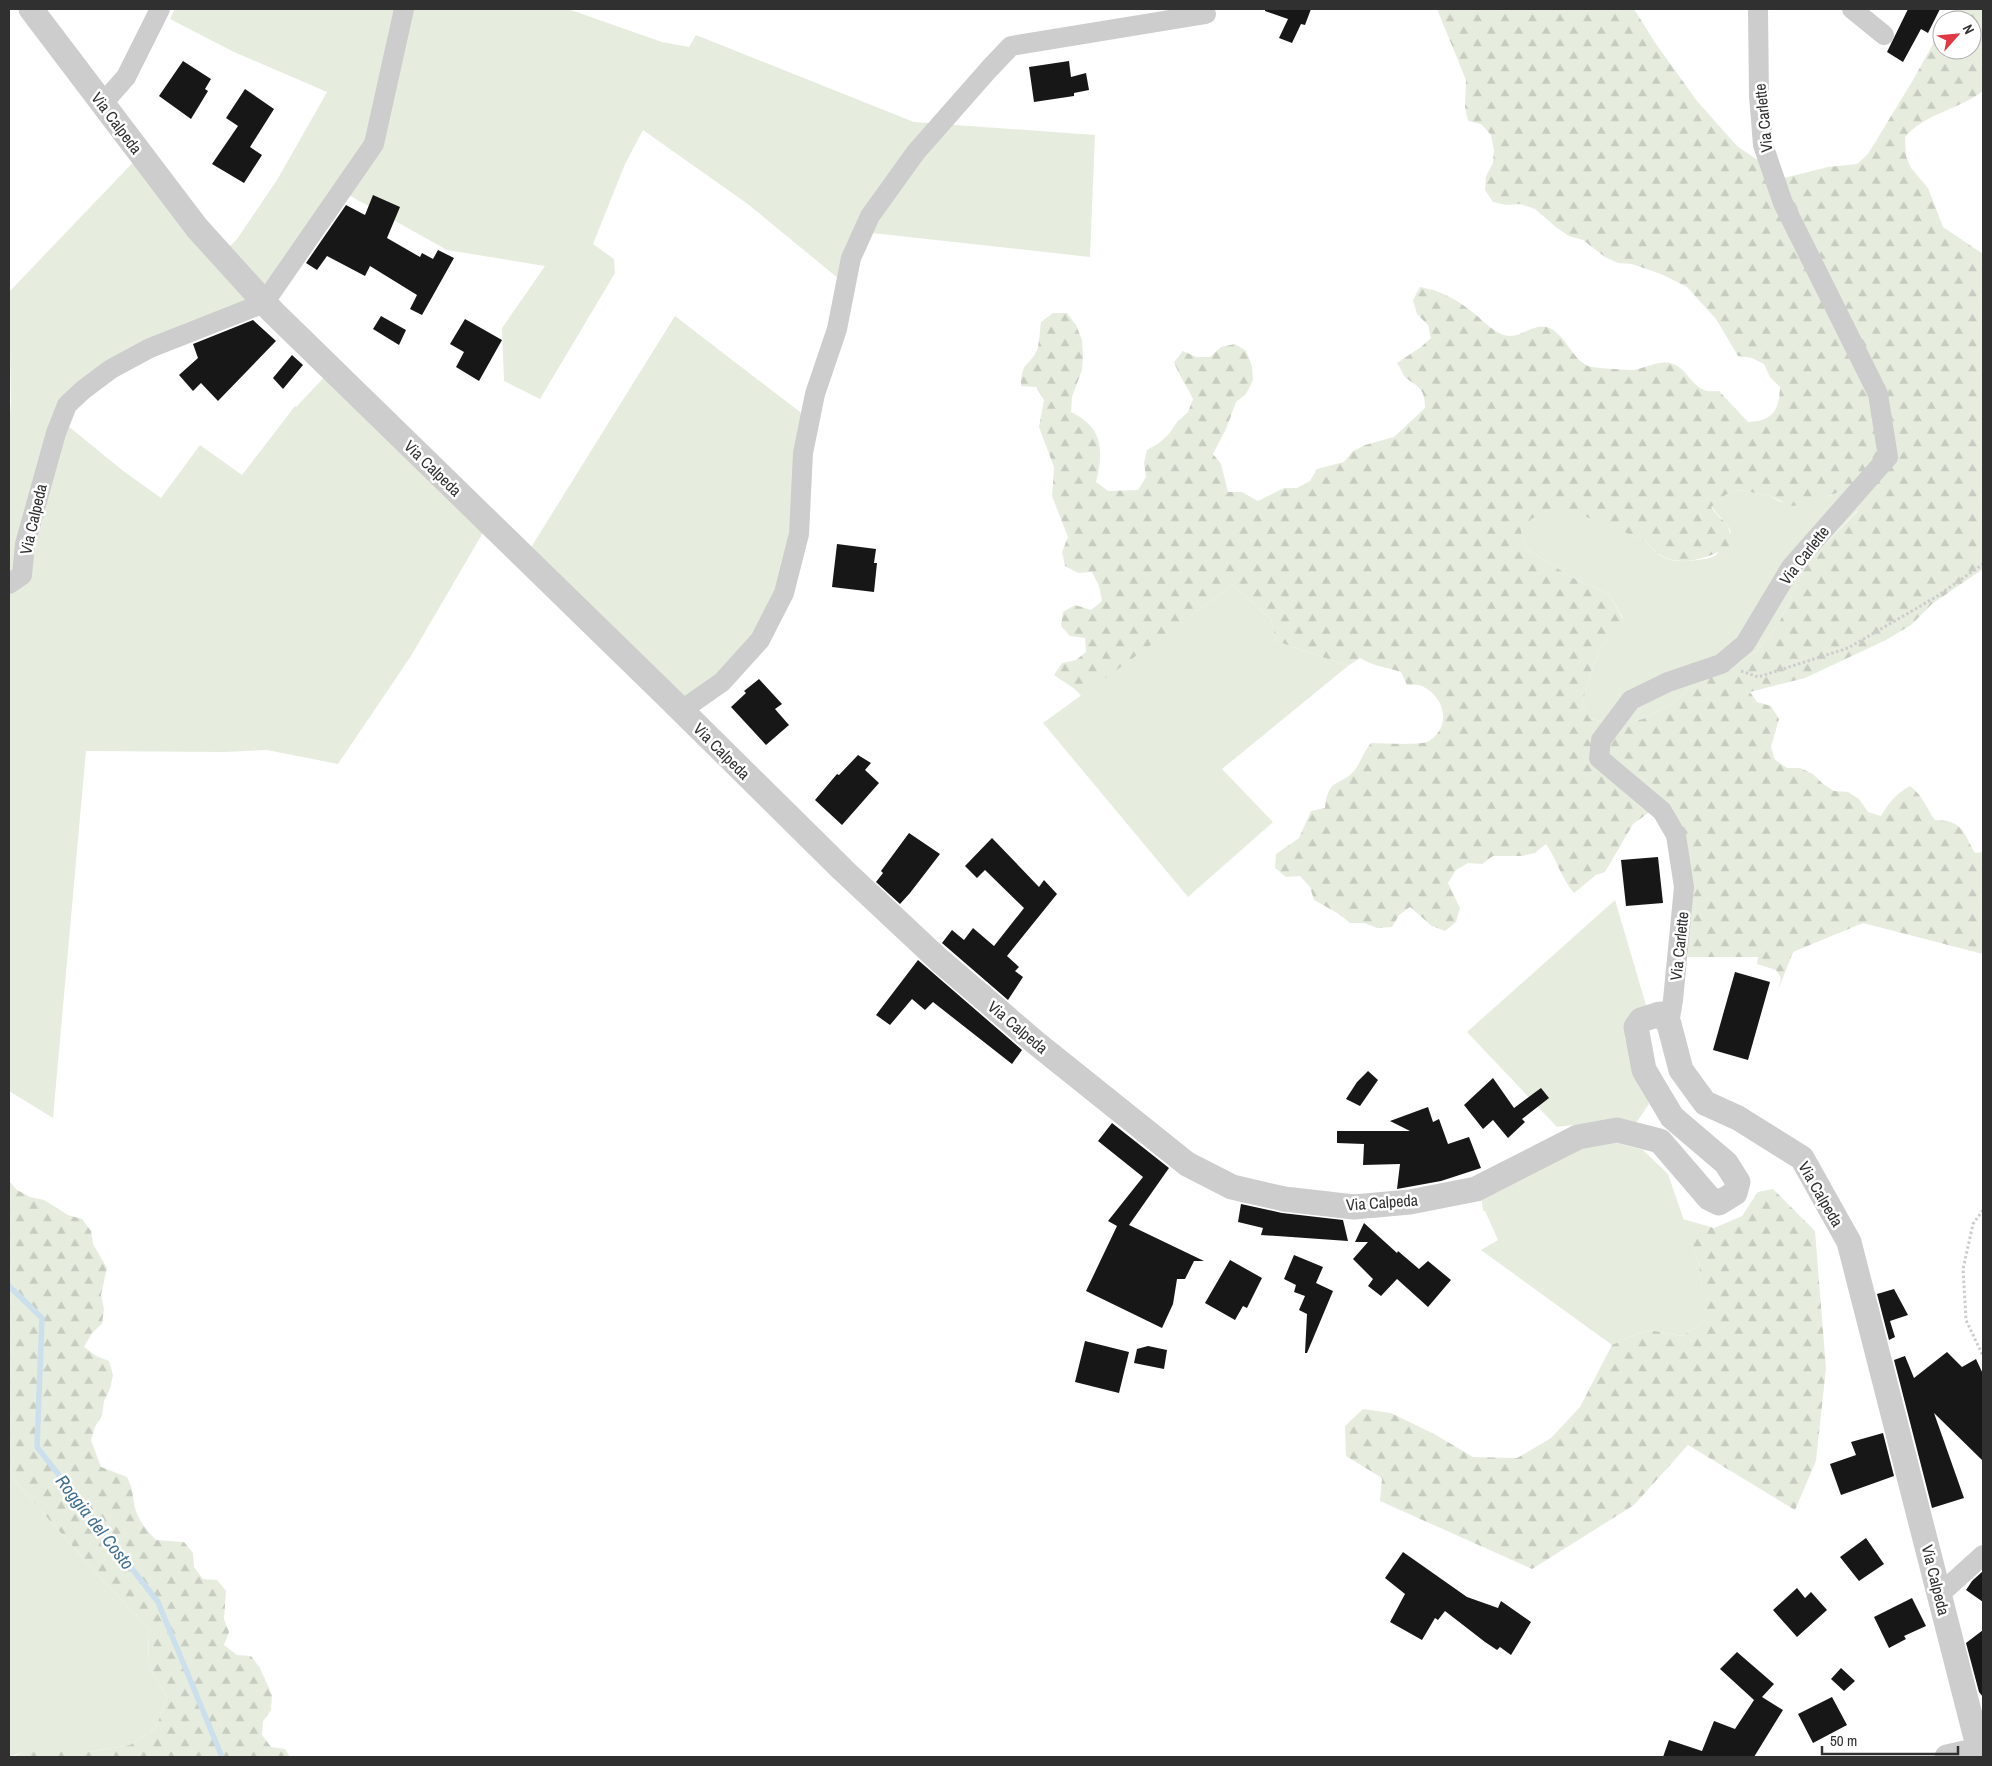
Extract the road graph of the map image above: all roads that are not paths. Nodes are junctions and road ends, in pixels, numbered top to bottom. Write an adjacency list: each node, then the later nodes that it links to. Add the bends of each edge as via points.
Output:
1 (31, 9): 8 (street, Via Calpeda)
2 (160, 9): 8 (street, via 126,77)
3 (404, 9): 9 (street, via 374,144)
4 (1758, 9): 12 (street, Via Carlette, via 1763,145 1783,203 1878,394 1888,457 1791,567 1744,644 1721,664 1668,682 1631,700 1601,740 1599,758 1662,811 1676,835 1684,887)
5 (1852, 9): 7 (street)
6 (1206, 14): 11 (street, via 1011,46 916,152 870,216 851,258 837,329 815,394 803,453 799,534 784,593 760,640 722,682)
7 (1884, 35)
8 (103, 103): 9 (street, Via Calpeda, via 197,228)
9 (264, 304): 10 (street, Via Calpeda, via 150,348 111,369 67,405 25,544 22,575); 11 (street, Via Calpeda)
10 (9, 584)
11 (682, 710): 12 (street, Via Calpeda, via 945,966 1187,1164 1232,1187 1284,1199 1354,1207 1410,1202 1476,1189 1578,1137 1617,1130 1660,1141 1708,1198 1719,1203 1735,1193 1738,1182 1726,1163 1672,1117 1644,1070 1636,1027 1640,1020 1660,1014)
12 (1669, 1024): 14 (street, Via Calpeda, via 1681,1070 1705,1103 1738,1118 1802,1158 1849,1242)
13 (1983, 1554): 14 (street)
14 (1940, 1594): 15 (street, Via Calpeda)
15 (1981, 1749): 16 (street)
16 (1947, 1757)

